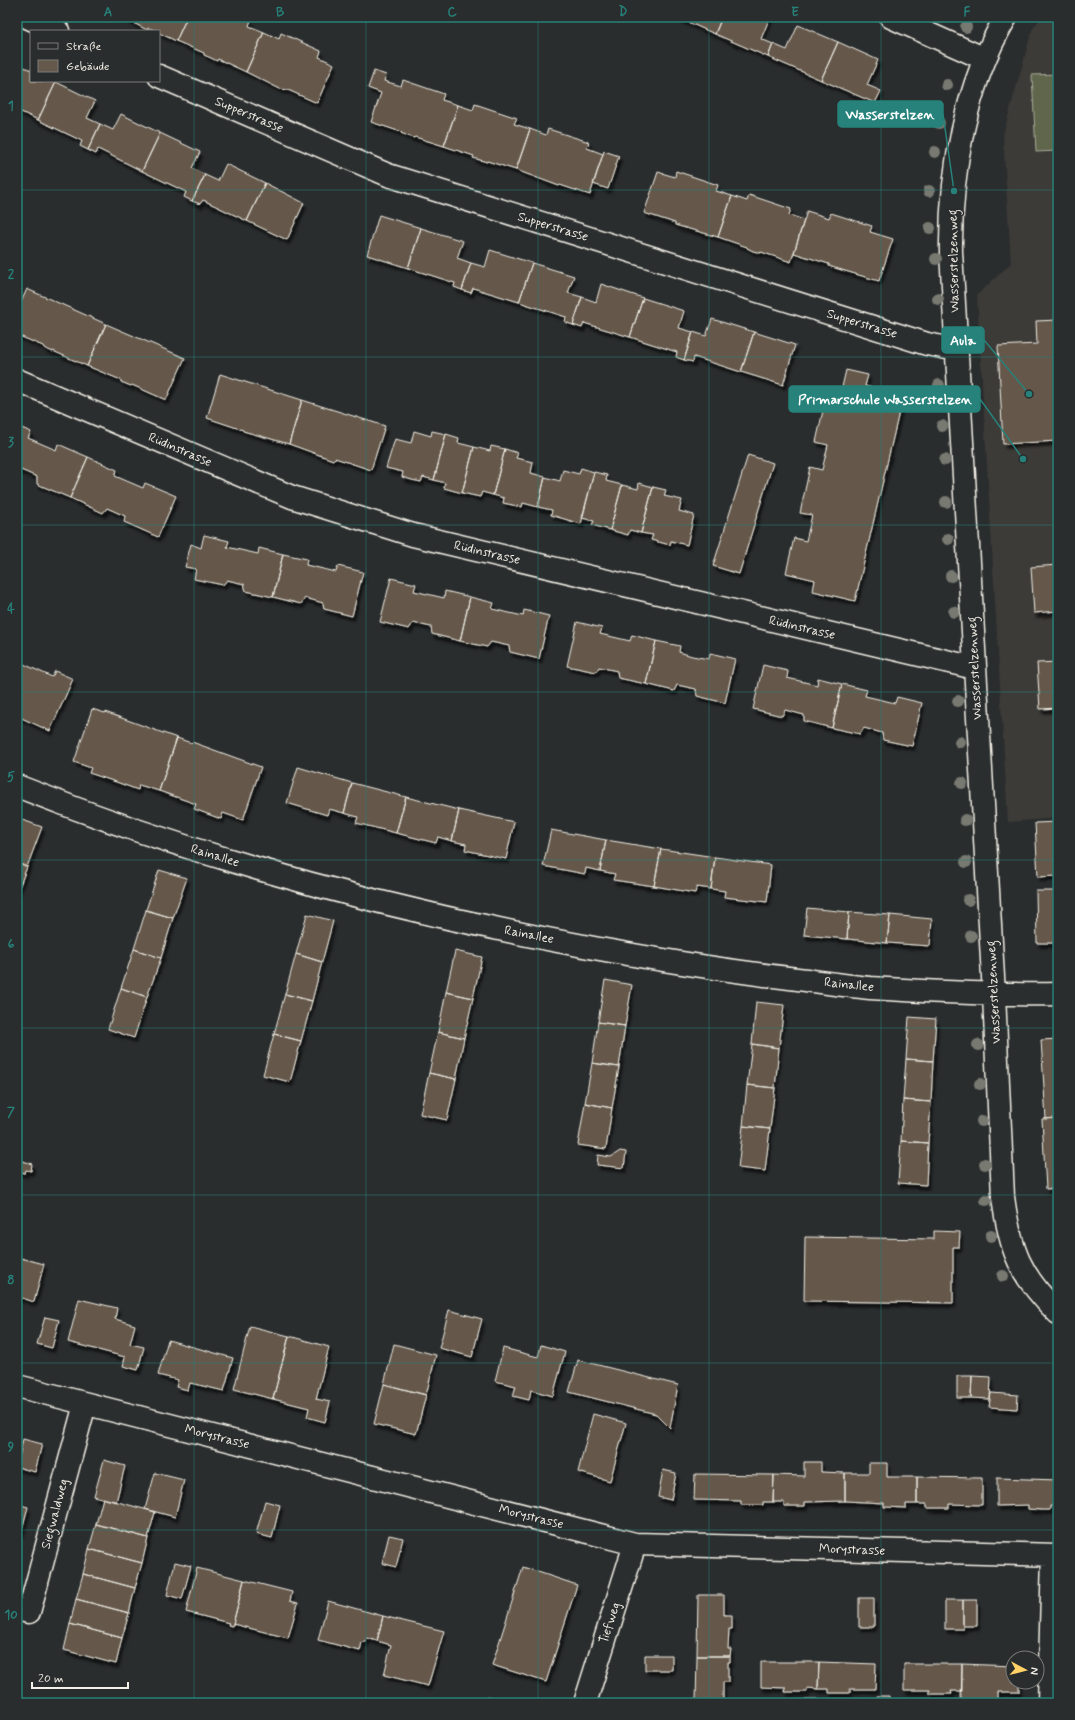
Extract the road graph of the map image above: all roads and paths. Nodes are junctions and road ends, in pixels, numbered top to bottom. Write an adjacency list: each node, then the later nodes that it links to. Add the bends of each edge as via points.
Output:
1 (27, 17): 4 (street)
2 (890, 17): 5 (street)
3 (1006, 17): 5 (street, Wasserstelzenweg)
4 (56, 30)
5 (985, 59): 7 (street, Wasserstelzenweg, via 965,123 954,192 951,252)
6 (160, 76): 7 (street, Supperstrasse, via 388,175 927,344)
7 (957, 350): 9 (street, Wasserstelzenweg)
8 (17, 380): 9 (street, Rüdinstrasse, via 292,497 413,535)
9 (975, 668): 11 (street, Wasserstelzenweg)
10 (17, 786): 11 (street, Rainallee, via 81,812 243,865 384,903 522,934 684,964 776,977 869,988)
11 (994, 994): 12 (street, Rainallee); 13 (street, Wasserstelzenweg, via 1006,1221 1022,1270 1041,1296)
12 (1058, 994)
13 (1058, 1313)
14 (17, 1386): 15 (street, Morystrasse)
15 (85, 1404): 16 (street, Morystrasse); 18 (street, Siegwaldweg, via 29,1612)
16 (635, 1544): 17 (street, Morystrasse); 19 (street, Tiefweg)
17 (1055, 1555): 20 (street)
18 (17, 1609)
19 (585, 1703)
20 (1049, 1703)

